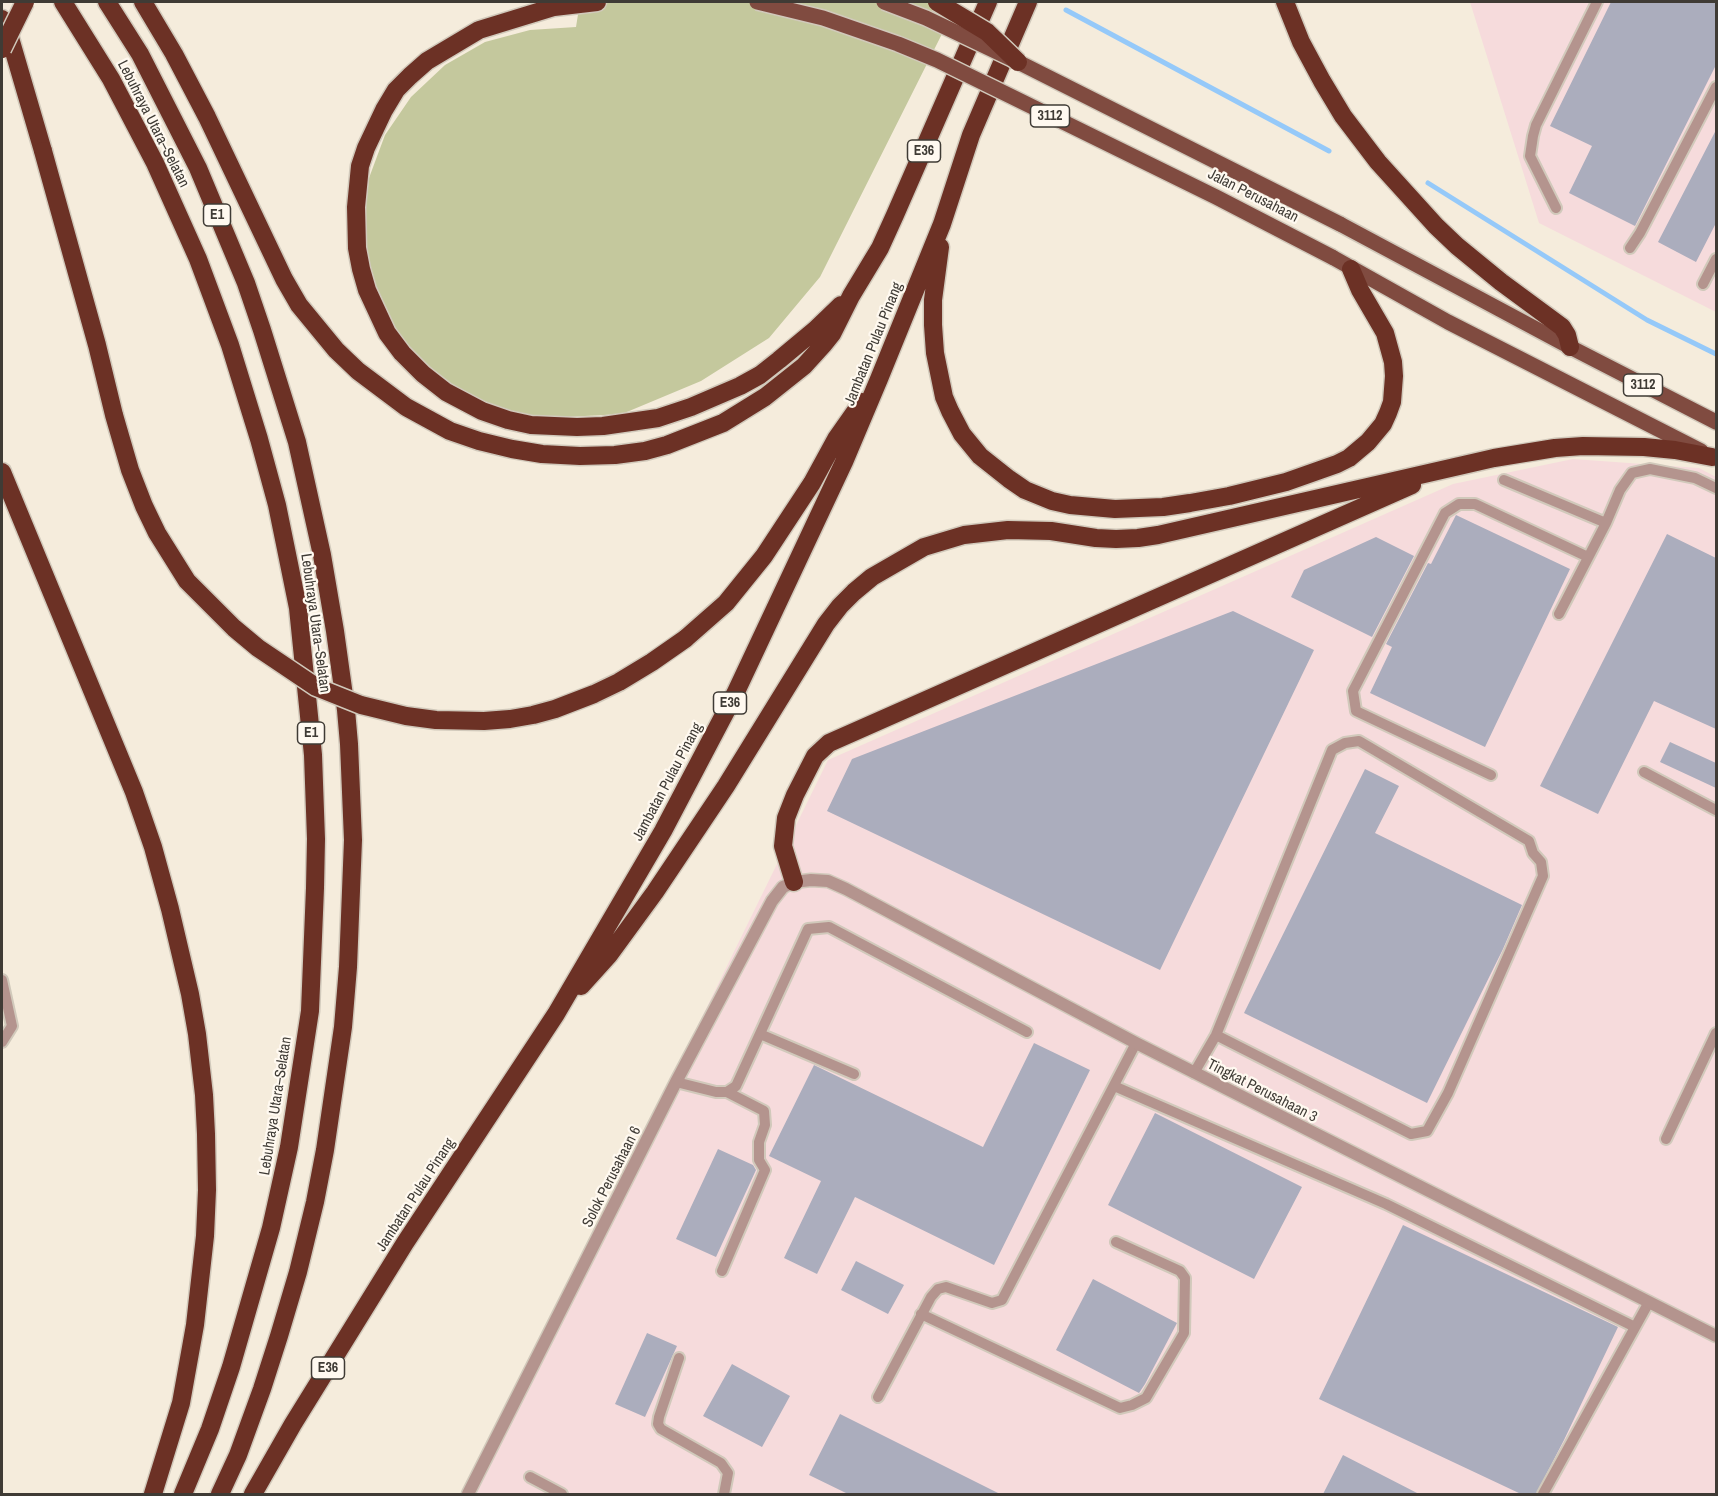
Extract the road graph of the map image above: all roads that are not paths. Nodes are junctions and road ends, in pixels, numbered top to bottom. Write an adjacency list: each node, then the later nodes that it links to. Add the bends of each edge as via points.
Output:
1 (25, 2): 14 (highway, bridge)
2 (63, 2): 63 (highway, Lebuhraya Utara–Selatan / E1, via 111,79 155,164 198,259 230,345 269,474 288,559 314,755 316,858 310,1001 289,1147 272,1228 238,1346 210,1430)
3 (107, 2): 64 (highway, Lebuhraya Utara–Selatan / E1, via 140,54 198,168 262,330 297,442 322,555 349,744 353,840 348,967 325,1150 279,1336 238,1455)
4 (143, 2): 23 (highway, via 207,117 299,305 358,371 406,407 450,431 543,454 615,455 667,445 746,410 804,366 832,334)
5 (597, 2): 23 (highway, via 554,7 479,30 427,61 396,90 384,110 366,148 357,185 357,248 367,290 387,333 402,353 446,392 508,420 531,425 603,426 658,418 692,407 760,375)
6 (757, 2): 21 (main road, Jalan Perusahaan / 3112, bridge, via 823,18 937,60 1216,196)
7 (884, 2): 15 (main road, Jalan Perusahaan / 3112, bridge)
8 (937, 2): 15 (highway, bridge, via 987,32)
9 (988, 2): 23 (highway, E36, via 896,215)
10 (1028, 2): 18 (highway, Jambatan Pulau Pinang / E36, via 971,135)
11 (1285, 2): 24 (highway, via 1322,81 1378,162 1457,246 1563,327)
12 (1597, 2): 17 (lane, via 1533,136 1530,156)
13 (2, 19): 25 (highway, bridge, via 98,345 130,471 144,506 187,581 258,648 316,687 361,705 406,716 484,721 533,715 619,682 685,639 726,603 764,556 836,439)
14 (2, 49)
15 (1018, 62): 24 (main road, Jalan Perusahaan / 3112, bridge, via 1340,224)
16 (1716, 87): 19 (lane)
17 (1556, 208)
18 (942, 224): 21 (highway, via 933,335 944,397 956,423 980,456 1017,484 1052,501 1090,508 1163,507 1229,496 1316,473 1359,451 1388,413 1394,376 1385,333); 25 (highway, Jambatan Pulau Pinang / E36)
19 (1630, 248)
20 (1716, 259): 22 (lane)
21 (1350, 269): 27 (main road, Jalan Perusahaan / 3112)
22 (1703, 284)
23 (850, 296)
24 (1570, 347): 26 (main road, Jalan Perusahaan / 3112)
25 (879, 379): 40 (highway, Jambatan Pulau Pinang / E36, via 735,694 663,831)
26 (1716, 422)
27 (1714, 458): 29 (highway, via 1644,447 1583,446 1526,452)
28 (2, 472): 62 (highway, via 134,792 171,909 190,994 203,1085 206,1236 181,1402)
29 (1432, 473): 38 (highway, via 1405,489 829,743 815,756 786,818 783,846); 40 (highway, via 1138,538 1029,530 964,535 924,547 872,577 826,624 655,892 609,955)
30 (1504, 480): 32 (lane)
31 (1716, 488): 32 (lane, via 1695,478 1650,469 1632,473)
32 (1606, 523): 33 (lane)
33 (1588, 557): 34 (lane); 36 (lane, via 1475,504 1459,504 1445,513 1353,692 1356,711)
34 (1559, 614)
35 (1644, 772): 37 (lane)
36 (1491, 775)
37 (1716, 810)
38 (794, 882): 46 (street, Tingkat Perusahaan 3, via 828,881 846,889); 49 (street, Solok Perusahaan 6, via 783,887 772,901)
39 (2, 981): 45 (lane, via 12,1026)
40 (556, 1014): 65 (highway, Jambatan Pulau Pinang / E36, via 405,1243)
41 (1027, 1032): 43 (lane, via 829,927 807,929)
42 (1716, 1033): 52 (lane)
43 (760, 1034): 48 (lane); 51 (lane, via 736,1086)
44 (1216, 1035): 44 (lane, via 1411,1134 1427,1131 1448,1093 1543,876 1541,862 1529,841 1359,741 1346,742 1332,750); 47 (lane)
45 (2, 1042)
46 (1136, 1043): 47 (street, Tingkat Perusahaan 3); 50 (lane)
47 (1194, 1073): 55 (street, Tingkat Perusahaan 3)
48 (854, 1074)
49 (676, 1082): 51 (lane); 66 (street, Solok Perusahaan 6)
50 (1114, 1086): 56 (lane, via 1002,1300 992,1303 946,1287 938,1288); 57 (lane, via 1386,1204)
51 (727, 1092): 54 (lane, via 764,1111 759,1160 765,1170)
52 (1666, 1139)
53 (1116, 1242): 56 (lane, via 1180,1271 1185,1278 1184,1333 1146,1398 1132,1405 1120,1408)
54 (722, 1271)
55 (1649, 1302): 57 (lane); 58 (street, Tingkat Perusahaan 3)
56 (921, 1314): 60 (lane)
57 (1635, 1327): 69 (lane)
58 (1716, 1336)
59 (679, 1358): 68 (lane, via 658,1424 721,1463 728,1473)
60 (878, 1397)
61 (530, 1477): 67 (lane)
62 (153, 1494)
63 (183, 1494)
64 (220, 1494)
65 (253, 1494)
66 (468, 1494)
67 (562, 1494)
68 (724, 1494)
69 (1543, 1494)

